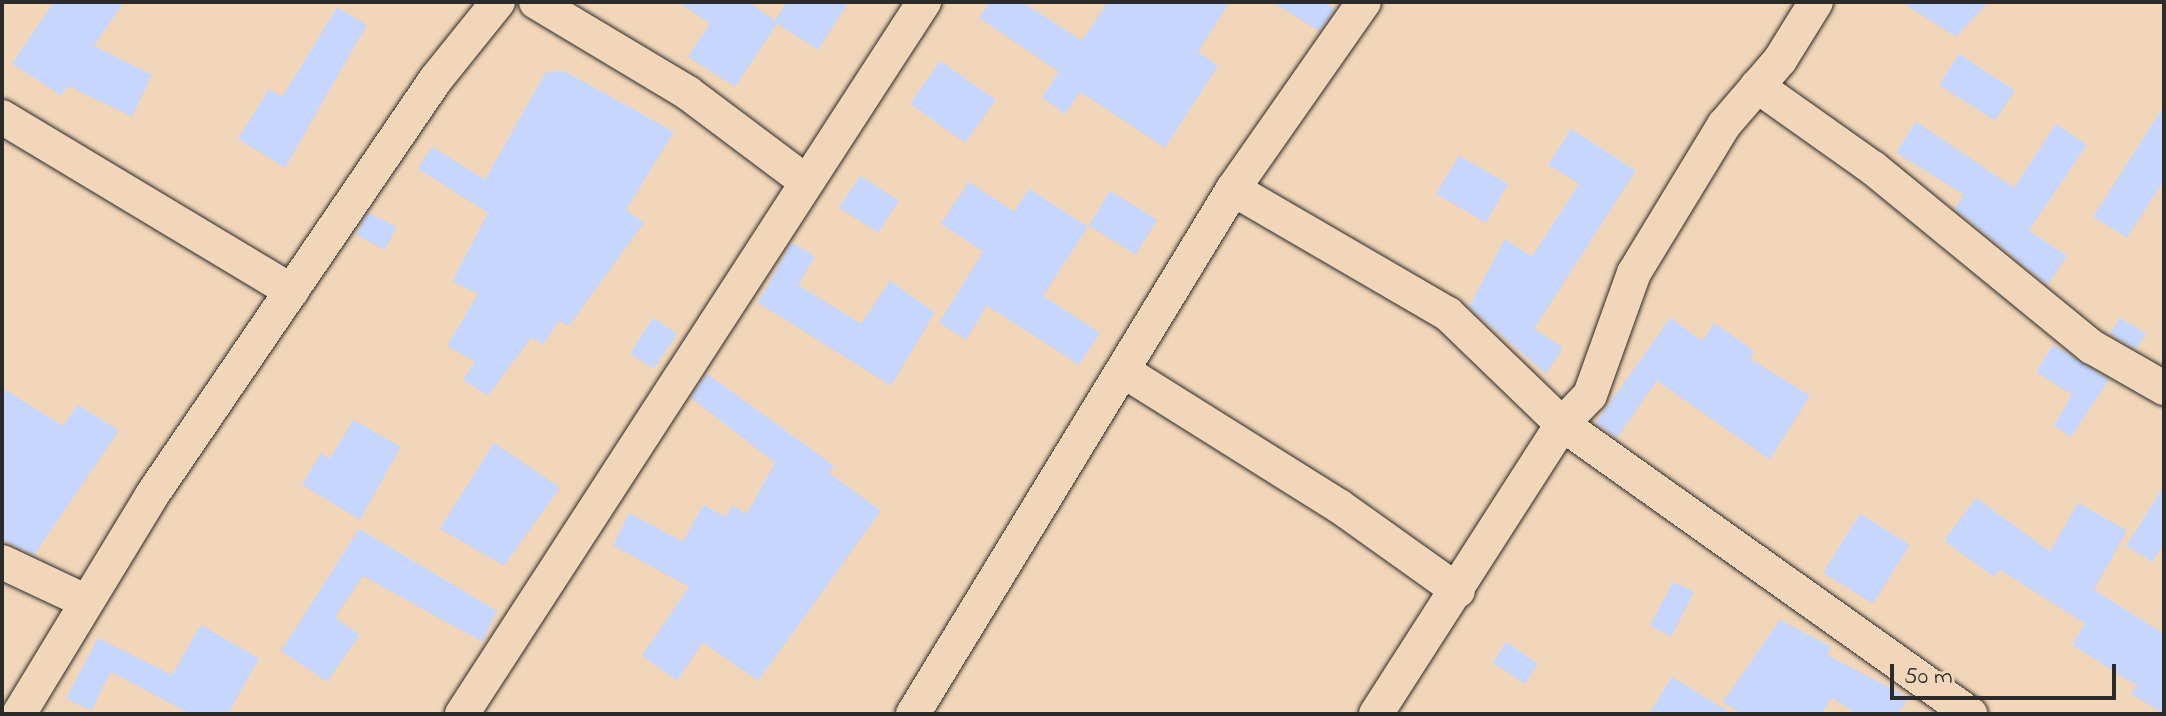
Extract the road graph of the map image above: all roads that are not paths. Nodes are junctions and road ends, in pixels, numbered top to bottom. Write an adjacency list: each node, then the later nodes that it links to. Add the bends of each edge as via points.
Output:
1 (498, 2): 10 (street, via 436,79)
2 (536, 2): 8 (street, via 688,93)
3 (924, 2): 8 (street)
4 (1364, 2): 9 (street)
5 (1816, 2): 6 (street)
6 (1757, 86): 12 (street, via 1873,168 2092,347); 13 (street, via 1724,125 1634,273 1601,375)
7 (2, 117): 10 (street)
8 (805, 181): 18 (street)
9 (1233, 189): 11 (street); 13 (street, via 1448,314)
10 (292, 291): 16 (street)
11 (1125, 372): 15 (street, via 1339,506); 19 (street)
12 (2164, 388)
13 (1562, 424): 15 (street); 21 (street)
14 (2, 562): 16 (street)
15 (1458, 591): 20 (street)
16 (85, 601): 17 (street)
17 (19, 714)
18 (462, 714)
19 (913, 714)
20 (1376, 714)
21 (1970, 714)

